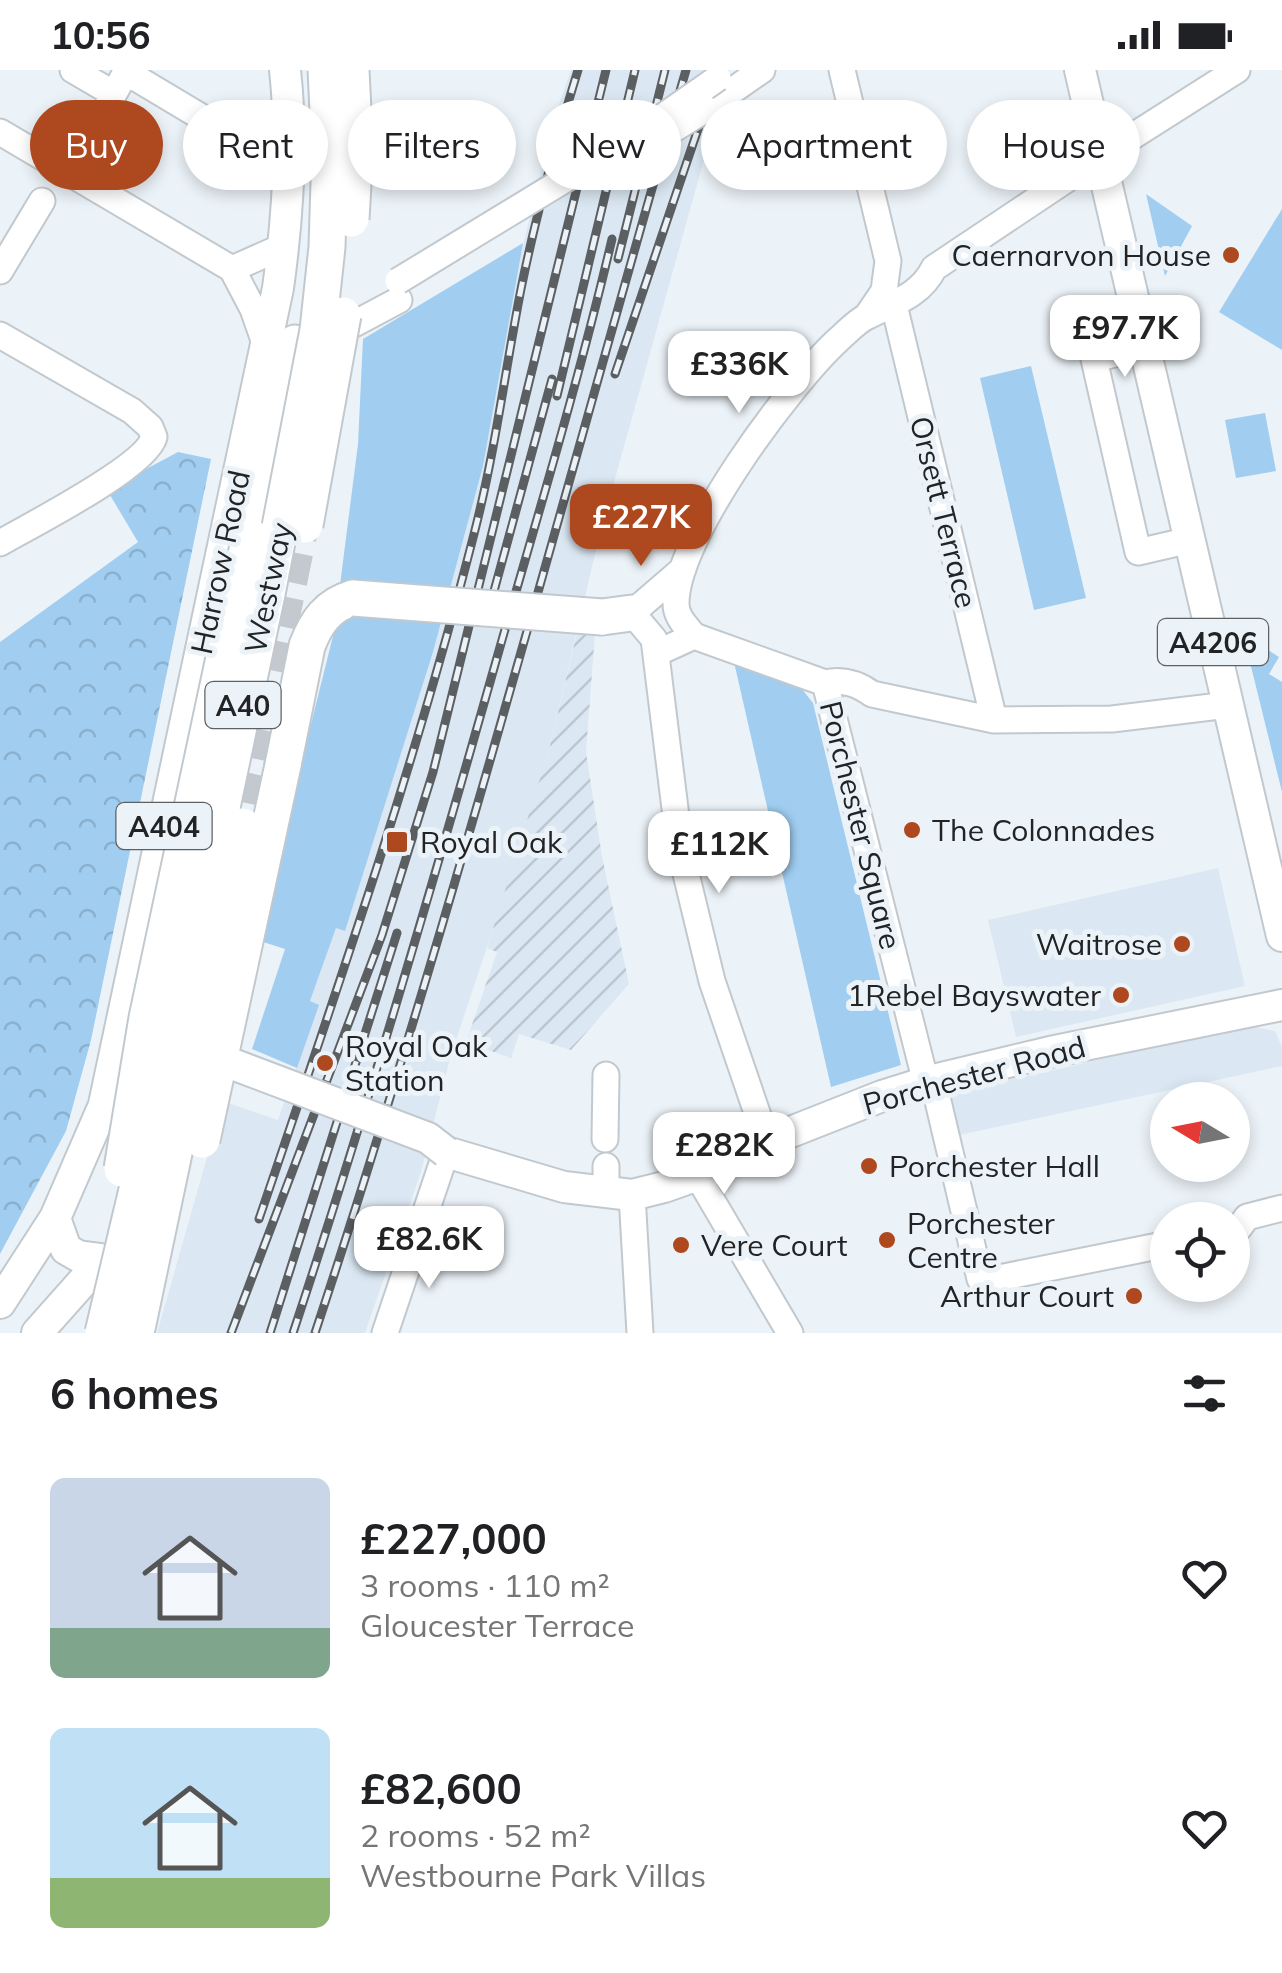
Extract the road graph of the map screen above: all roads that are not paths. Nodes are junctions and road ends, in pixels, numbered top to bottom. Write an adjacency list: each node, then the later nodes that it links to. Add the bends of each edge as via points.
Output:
1 (72, 70): 10 (street)
2 (285, 70): 21 (main road, Harrow Road / A404)
3 (326, 70): 61 (highway, Westway / A40, bridge, via 330,150 318,330 175,1030)
4 (350, 70): 62 (highway, Westway / A40, bridge, via 355,150 334,380)
5 (762, 70): 9 (street)
6 (842, 70): 22 (street)
7 (1080, 70): 12 (main road, A4206)
8 (1237, 70): 14 (street)
9 (732, 81): 27 (street, bridge)
10 (114, 94): 11 (street); 13 (street, via 126,72)
11 (111, 100)
12 (1087, 100)
13 (183, 106)
14 (1140, 131)
15 (0, 132): 16 (street)
16 (30, 149)
17 (101, 190): 23 (street)
18 (1050, 190): 24 (street)
19 (1108, 190): 31 (main road, A4206)
20 (42, 201): 25 (street)
21 (284, 246): 23 (street); 30 (main road, Harrow Road / A404)
22 (888, 261): 24 (street); 28 (street, via 884,291)
23 (232, 268): 30 (street)
24 (934, 268): 26 (street, via 926,284)
25 (0, 272)
26 (894, 304): 28 (street); 42 (street, Orsett Terrace)
27 (356, 314)
28 (867, 316): 34 (street, via 764,427 720,492)
29 (0, 335): 33 (street, via 132,412 150,427 152,443 122,471)
30 (280, 343): 49 (main road, Harrow Road / A404); 61 (highway, A40, bridge, via 284,371 147,1018)
31 (1144, 347): 32 (main road, A4206); 32 (street, via 1094,359 1133,533 1138,552)
32 (1190, 540): 40 (main road, A4206)
33 (0, 543)
34 (683, 569): 35 (street); 36 (street, via 676,608)
35 (617, 615): 37 (street, via 654,640); 63 (highway, A40, bridge, via 353,598 339,602 314,628 207,1121)
36 (694, 636): 37 (street); 38 (street, Porchester Square)
37 (657, 652): 51 (street, via 680,850 712,982)
38 (825, 683): 39 (street, via 839,680); 41 (street, Porchester Square)
39 (872, 694): 41 (street); 42 (street)
40 (1228, 706): 42 (street, via 1112,719); 43 (main road, A4206)
41 (832, 712): 48 (street, Porchester Square)
42 (994, 720)
43 (1282, 936)
44 (1282, 1005): 48 (main road, Porchester Road)
45 (128, 1061): 49 (main road, Harrow Road)
46 (233, 1073): 52 (main road, Porchester Road, via 424,1151)
47 (606, 1075): 50 (street)
48 (930, 1082): 51 (main road, Porchester Road); 58 (street, Porchester Square, via 980,1279)
49 (103, 1109): 57 (main road, Harrow Road / A404)
50 (606, 1140)
51 (767, 1142): 53 (main road, Porchester Road)
52 (446, 1152): 54 (main road, Porchester Road, via 529,1178); 64 (street)
53 (698, 1175): 54 (main road, Porchester Road); 66 (street)
54 (614, 1185): 65 (street)
55 (1282, 1208): 56 (street)
56 (1250, 1216)
57 (55, 1218): 59 (main road, Harrow Road / A404); 60 (main road, via 66,1249 97,1265)
58 (1150, 1248)
59 (0, 1304)
60 (37, 1333)
61 (99, 1333)
62 (136, 1333)
63 (144, 1333)
64 (385, 1333)
65 (640, 1333)
66 (790, 1333)

